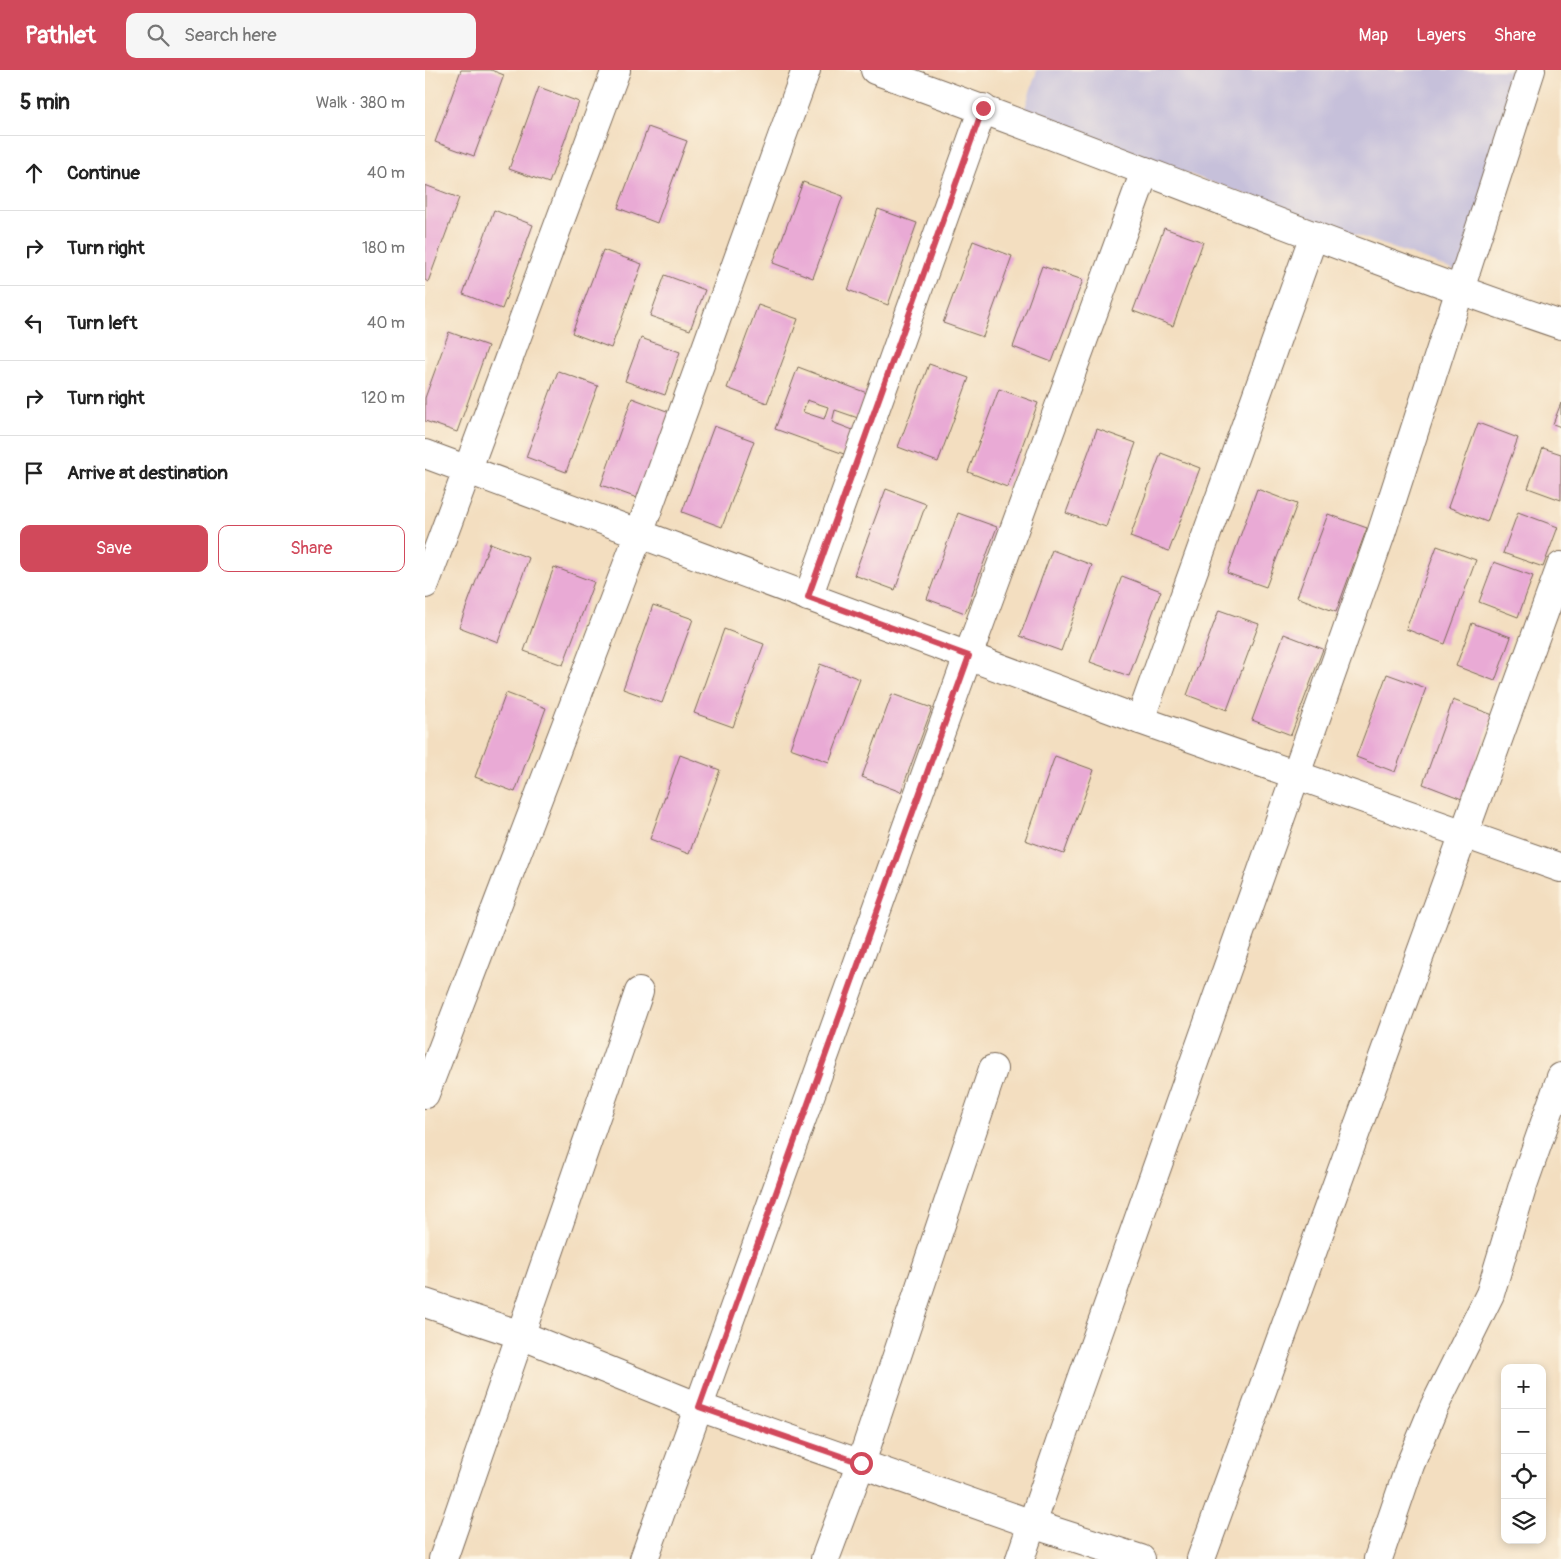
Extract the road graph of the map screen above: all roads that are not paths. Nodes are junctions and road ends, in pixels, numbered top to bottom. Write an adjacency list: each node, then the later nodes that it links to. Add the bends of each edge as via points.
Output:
1 (616, 70): 11 (street)
2 (806, 70): 12 (street)
3 (875, 70): 5 (street)
4 (1531, 70): 8 (street)
5 (983, 108): 6 (street); 15 (street)
6 (1145, 171): 7 (street); 16 (street)
7 (1314, 235): 8 (street); 17 (street)
8 (1459, 290): 9 (street); 18 (street, via 1381,534)
9 (1561, 324)
10 (425, 454): 11 (street)
11 (467, 470): 12 (street); 14 (street)
12 (639, 534): 15 (street); 24 (street)
13 (1561, 566): 19 (street)
14 (425, 584)
15 (808, 597): 16 (street)
16 (969, 656): 17 (street); 27 (street)
17 (1140, 720): 18 (street)
18 (1295, 776): 19 (street); 29 (street)
19 (1463, 833): 20 (street); 35 (street)
20 (1561, 868)
21 (639, 992): 26 (street)
22 (993, 1069): 28 (street)
23 (1561, 1077): 36 (street, via 1523,1185 1490,1294 1433,1407 1409,1465)
24 (425, 1094)
25 (425, 1303): 26 (street)
26 (521, 1335): 27 (street); 30 (street)
27 (699, 1407): 28 (street); 31 (street)
28 (861, 1463): 29 (street); 32 (street)
29 (1032, 1524): 33 (street); 34 (street)
30 (443, 1559)
31 (644, 1559)
32 (825, 1559)
33 (1020, 1559)
34 (1141, 1559)
35 (1201, 1559)
36 (1378, 1559)

